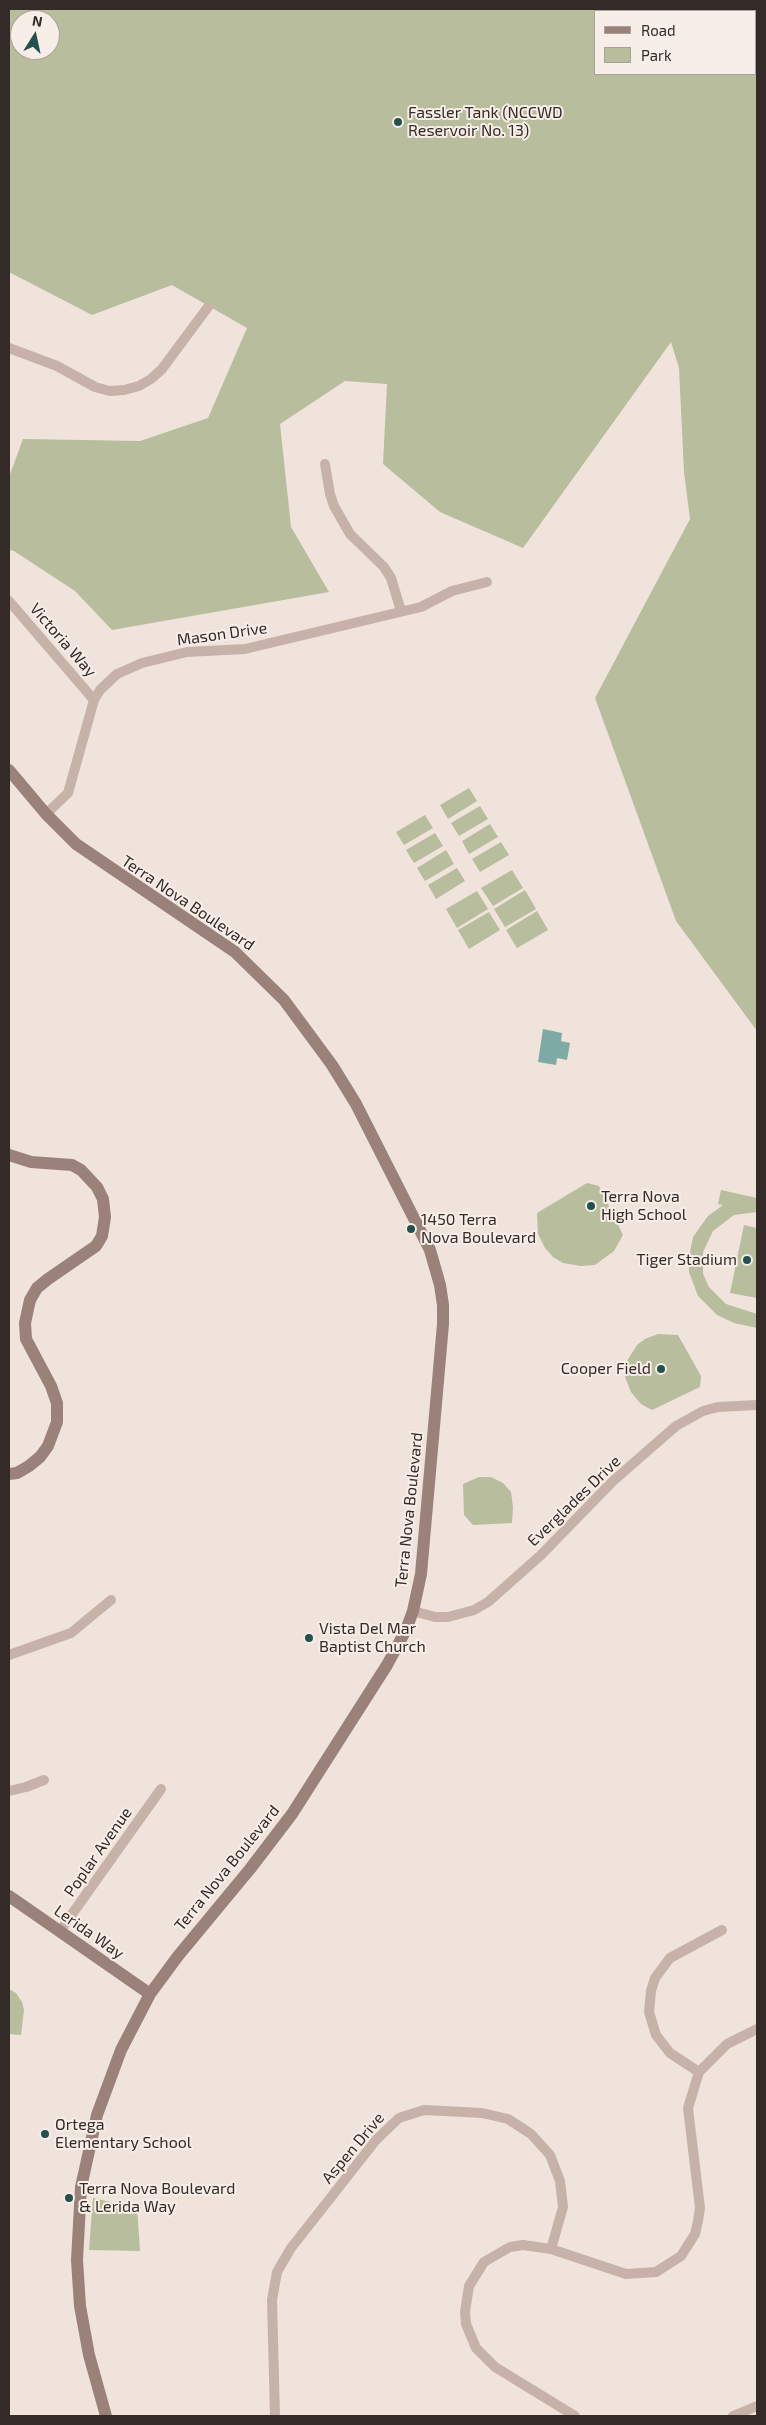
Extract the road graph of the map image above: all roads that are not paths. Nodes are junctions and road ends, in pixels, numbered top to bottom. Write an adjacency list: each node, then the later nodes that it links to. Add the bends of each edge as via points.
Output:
1 (208, 307): 2 (street, via 162,369 139,386 124,390 95,387 57,366)
2 (9, 348)
3 (325, 464): 6 (street, via 334,506 350,534 384,567 391,578)
4 (487, 582): 6 (street, Mason Drive, via 452,591 431,603)
5 (9, 601): 7 (street, Victoria Way)
6 (401, 611): 7 (street, Mason Drive, via 245,649 200,650 142,663 117,674)
7 (94, 700): 9 (street, Mason Drive, via 72,785 63,799)
8 (9, 770): 9 (street, Terra Nova Boulevard)
9 (46, 814): 14 (street, Terra Nova Boulevard, via 94,858 235,952 298,1017 345,1084 430,1250 440,1285 443,1324 423,1555)
10 (9, 1155): 12 (street, via 31,1162 72,1165 81,1170 97,1187 103,1199 105,1217 102,1236 96,1246 48,1279 30,1300 25,1323 26,1339 51,1386 57,1422 40,1457 30,1466)
11 (757, 1405): 14 (street, Everglades Drive, via 718,1407 703,1411 676,1426 488,1602 474,1610 448,1617)
12 (9, 1474)
13 (111, 1600): 15 (street, via 71,1633)
14 (413, 1611): 22 (street, Terra Nova Boulevard, via 388,1665 302,1800)
15 (9, 1655)
16 (44, 1780): 18 (street)
17 (161, 1789): 21 (street, Poplar Avenue)
18 (9, 1791)
19 (9, 1896): 21 (street, Lerida Way)
20 (722, 1930): 24 (street, via 670,1958 650,1991 649,2012 656,2036 670,2053)
21 (60, 1931): 22 (street, Lerida Way)
22 (150, 1994): 27 (street, Terra Nova Boulevard, via 127,2037 104,2092 86,2155 79,2205 77,2260 80,2306 89,2355)
23 (757, 2029): 24 (street, via 727,2044)
24 (699, 2072): 25 (street, via 688,2108 700,2208 690,2245 681,2256 656,2272 626,2274)
25 (551, 2249): 28 (street, Aspen Drive, via 563,2207 560,2181 550,2155 531,2134 508,2119 482,2112 424,2110 399,2118 385,2129 291,2248 277,2272 272,2300); 29 (street, via 530,2245 510,2247 484,2262 469,2286 466,2324 476,2348 485,2358)
26 (757, 2406): 30 (street)
27 (106, 2416)
28 (275, 2416)
29 (575, 2416)
30 (733, 2416)

